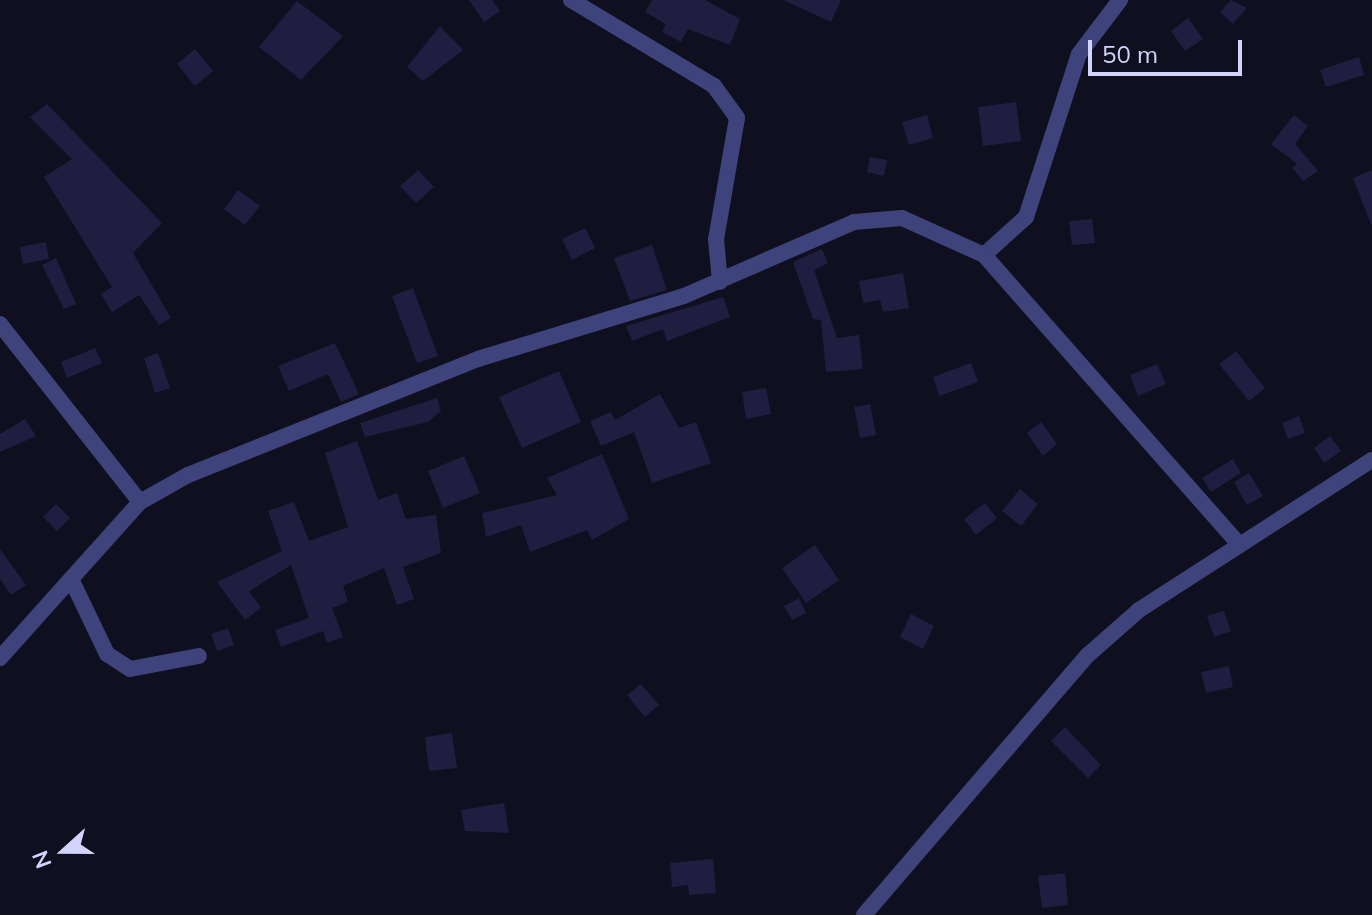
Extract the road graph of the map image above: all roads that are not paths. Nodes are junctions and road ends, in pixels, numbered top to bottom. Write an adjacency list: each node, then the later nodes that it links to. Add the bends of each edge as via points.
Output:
1 (571, 0): 4 (street, via 714,86 737,118 716,239)
2 (1120, 0): 3 (street, via 1079,54 1026,217)
3 (984, 255): 4 (street, via 902,218 854,222); 8 (street)
4 (720, 282): 7 (street, via 478,359 188,475)
5 (0, 324): 7 (street)
6 (1372, 460): 8 (street)
7 (140, 502): 9 (street, via 87,555)
8 (1239, 544): 12 (street, via 1139,610 1088,655)
9 (72, 581): 10 (street, via 107,654 130,669); 11 (street)
10 (199, 656)
11 (0, 658)
12 (864, 915)

